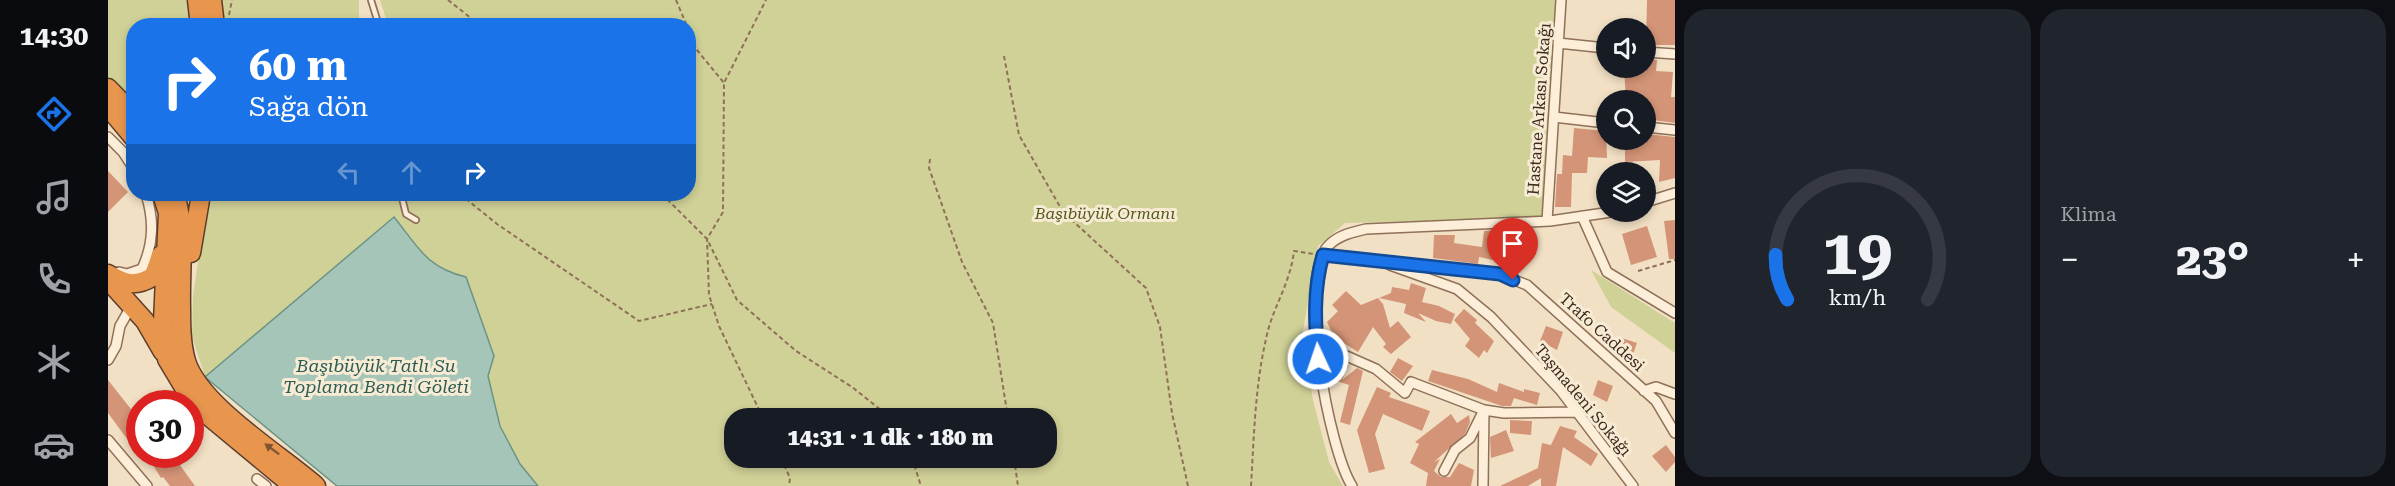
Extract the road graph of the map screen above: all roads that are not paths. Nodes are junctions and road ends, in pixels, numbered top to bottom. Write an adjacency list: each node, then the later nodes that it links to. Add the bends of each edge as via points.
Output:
1 (197, 0): 5 (highway)
2 (212, 0): 6 (highway)
3 (371, 0): 7 (lane)
4 (1561, 0): 8 (street, Hastane Arkası Sokağı)
5 (199, 18)
6 (219, 18)
7 (377, 18)
8 (1558, 43): 9 (street); 15 (street, Hastane Arkası Sokağı)
9 (1596, 47)
10 (1656, 53): 11 (street)
11 (1675, 54)
12 (110, 96): 13 (highway); 14 (highway); 17 (highway)
13 (126, 99)
14 (126, 109)
15 (1554, 117): 16 (street); 33 (street, Hastane Arkası Sokağı)
16 (1596, 122)
17 (126, 124)
18 (1656, 128): 19 (street)
19 (1675, 130)
20 (108, 137): 21 (street)
21 (126, 157)
22 (1675, 193): 23 (street)
23 (1656, 199)
24 (148, 201): 36 (street, via 152,214 151,249 142,269 127,274)
25 (162, 201): 37 (highway, via 160,260 154,276 140,285 125,284)
26 (164, 201): 43 (highway, via 168,213 163,322)
27 (177, 201): 40 (highway, via 182,219)
28 (200, 201): 40 (highway)
29 (403, 201): 32 (lane, via 406,214)
30 (1596, 214): 31 (street)
31 (1582, 216): 33 (street); 41 (street, via 1607,272)
32 (416, 220)
33 (1547, 221): 34 (street, via 1366,229 1345,234 1328,246)
34 (1323, 255): 35 (street); 42 (street, via 1317,277)
35 (1385, 263): 45 (street, Trafo Caddesi, via 1500,274 1527,285); 48 (street, Taşmadeni Sokağı, via 1457,290 1491,317)
36 (108, 270)
37 (108, 274)
38 (108, 280): 39 (highway)
39 (132, 305): 43 (highway); 44 (street)
40 (181, 308): 56 (highway, one-way to 40, via 207,394 187,363)
41 (1675, 313)
42 (1317, 343): 47 (street, via 1376,369 1405,393 1411,382); 57 (street, via 1323,387)
43 (167, 359): 55 (highway, via 194,404)
44 (108, 360)
45 (1644, 391): 46 (street, via 1656,387); 49 (street, Trafo Caddesi, via 1656,401)
46 (1675, 394)
47 (1484, 410): 48 (street); 51 (street, via 1470,438 1455,450); 58 (street)
48 (1576, 412): 59 (street, Taşmadeni Sokağı)
49 (1675, 433)
50 (108, 440): 53 (street)
51 (1444, 471)
52 (257, 478): 54 (street)
53 (147, 486)
54 (266, 486)
55 (293, 486)
56 (316, 486)
57 (1352, 486)
58 (1483, 486)
59 (1634, 486)

